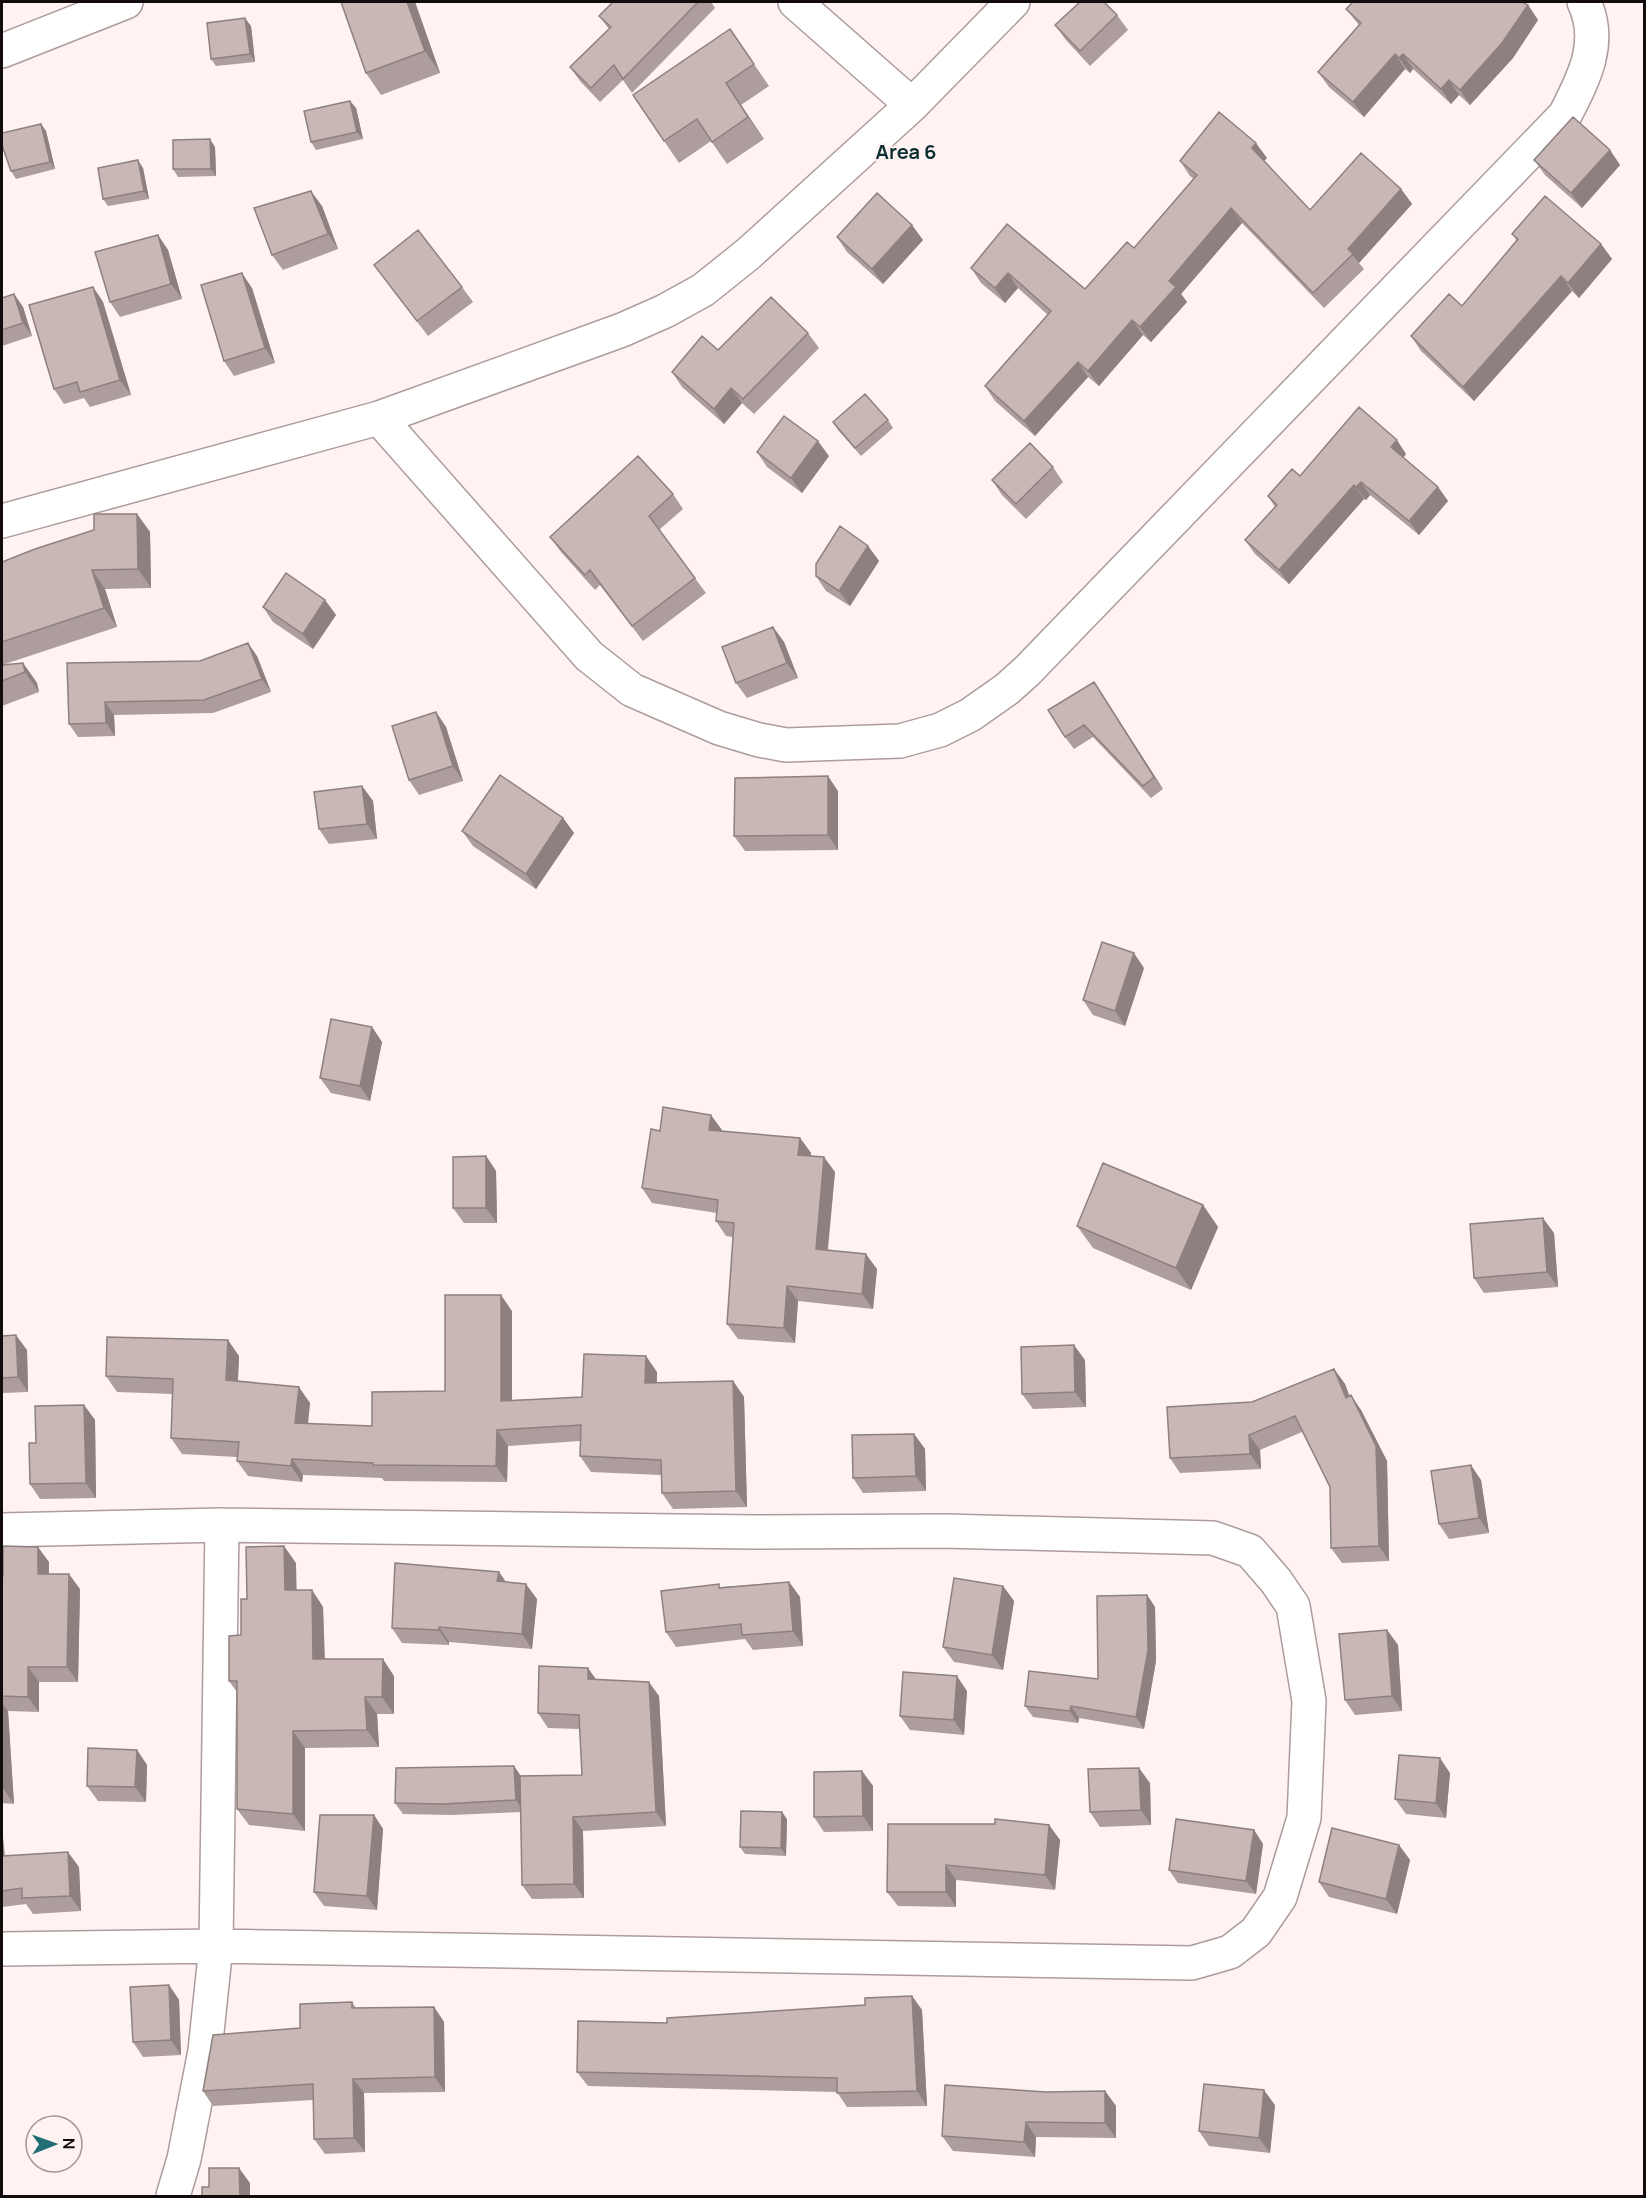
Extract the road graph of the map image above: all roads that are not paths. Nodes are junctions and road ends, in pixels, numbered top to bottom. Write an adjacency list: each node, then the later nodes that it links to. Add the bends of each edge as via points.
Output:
1 (126, 2): 5 (street)
2 (795, 2): 6 (street)
3 (1013, 2): 6 (street)
4 (1584, 2): 7 (street, via 1592,19 1591,55 1565,115 1027,671 970,715 940,730 900,741 786,745 719,728 632,690 589,656)
5 (2, 51)
6 (912, 105): 7 (street, via 703,290 622,330)
7 (380, 418): 8 (street)
8 (2, 521)
9 (222, 1526): 10 (street); 11 (street); 11 (street, via 945,1531 1213,1538 1250,1551 1293,1606 1309,1701 1305,1818 1280,1897 1256,1932 1230,1952 1192,1963)
10 (2, 1530)
11 (216, 1946): 12 (street); 13 (street, via 205,2051)
12 (2, 1949)
13 (173, 2196)

